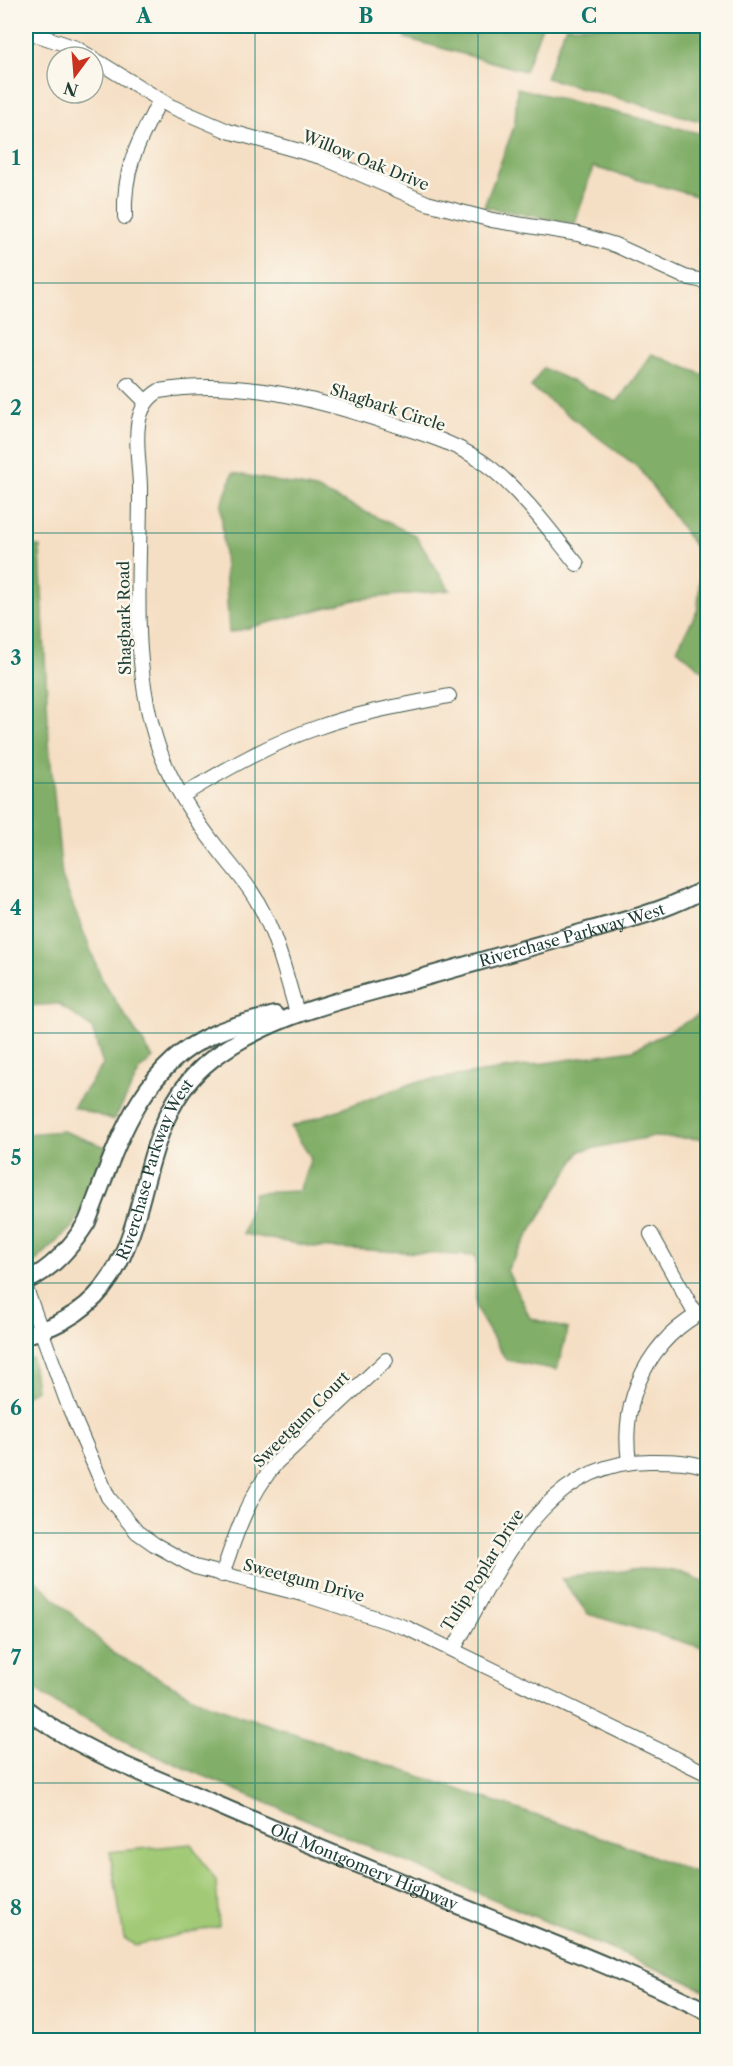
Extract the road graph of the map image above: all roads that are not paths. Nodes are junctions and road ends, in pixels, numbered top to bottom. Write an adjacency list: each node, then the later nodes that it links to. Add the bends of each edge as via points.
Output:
1 (26, 32): 2 (street, Willow Oak Drive, via 83,51)
2 (160, 100): 3 (street, via 129,162); 4 (street, Willow Oak Drive, via 228,131 321,157 427,203 492,220 578,234 615,245 685,277)
3 (125, 217)
4 (708, 282)
5 (128, 384): 6 (street)
6 (146, 402): 7 (street, Shagbark Circle, via 159,391 169,389 273,391 419,432 453,445 490,468 520,495); 9 (street, Shagbark Road, via 137,425 138,648 159,749)
7 (577, 564)
8 (449, 696): 9 (street, via 313,729 261,751)
9 (183, 795): 11 (street, Shagbark Road, via 257,901 280,956)
10 (708, 887): 11 (street, Riverchase Parkway West, via 643,915)
11 (297, 1013): 13 (street, Riverchase Parkway West, via 214,1033 166,1066 135,1107 78,1236 46,1269); 16 (street, Riverchase Parkway West, via 238,1042 210,1060 190,1081 157,1142 119,1266 80,1312)
12 (651, 1234): 15 (street)
13 (26, 1281)
14 (26, 1289): 16 (street, Sweetgum Drive)
15 (702, 1312): 18 (street, via 662,1343 641,1373 627,1423)
16 (34, 1333): 20 (street, Sweetgum Drive, via 108,1497 137,1532 154,1544 195,1567)
17 (386, 1360): 20 (street, Sweetgum Court, via 276,1462 261,1481 239,1523)
18 (629, 1462): 19 (street, Tulip Poplar Drive, via 684,1462); 21 (street, Tulip Poplar Drive, via 583,1478 543,1506 522,1531)
19 (708, 1468)
20 (222, 1575): 21 (street, Sweetgum Drive, via 343,1606 407,1628)
21 (453, 1650): 23 (street, Sweetgum Drive)
22 (26, 1709): 24 (street, Old Montgomery Highway, via 88,1747 177,1787 619,1971)
23 (708, 1774)
24 (708, 2013)

